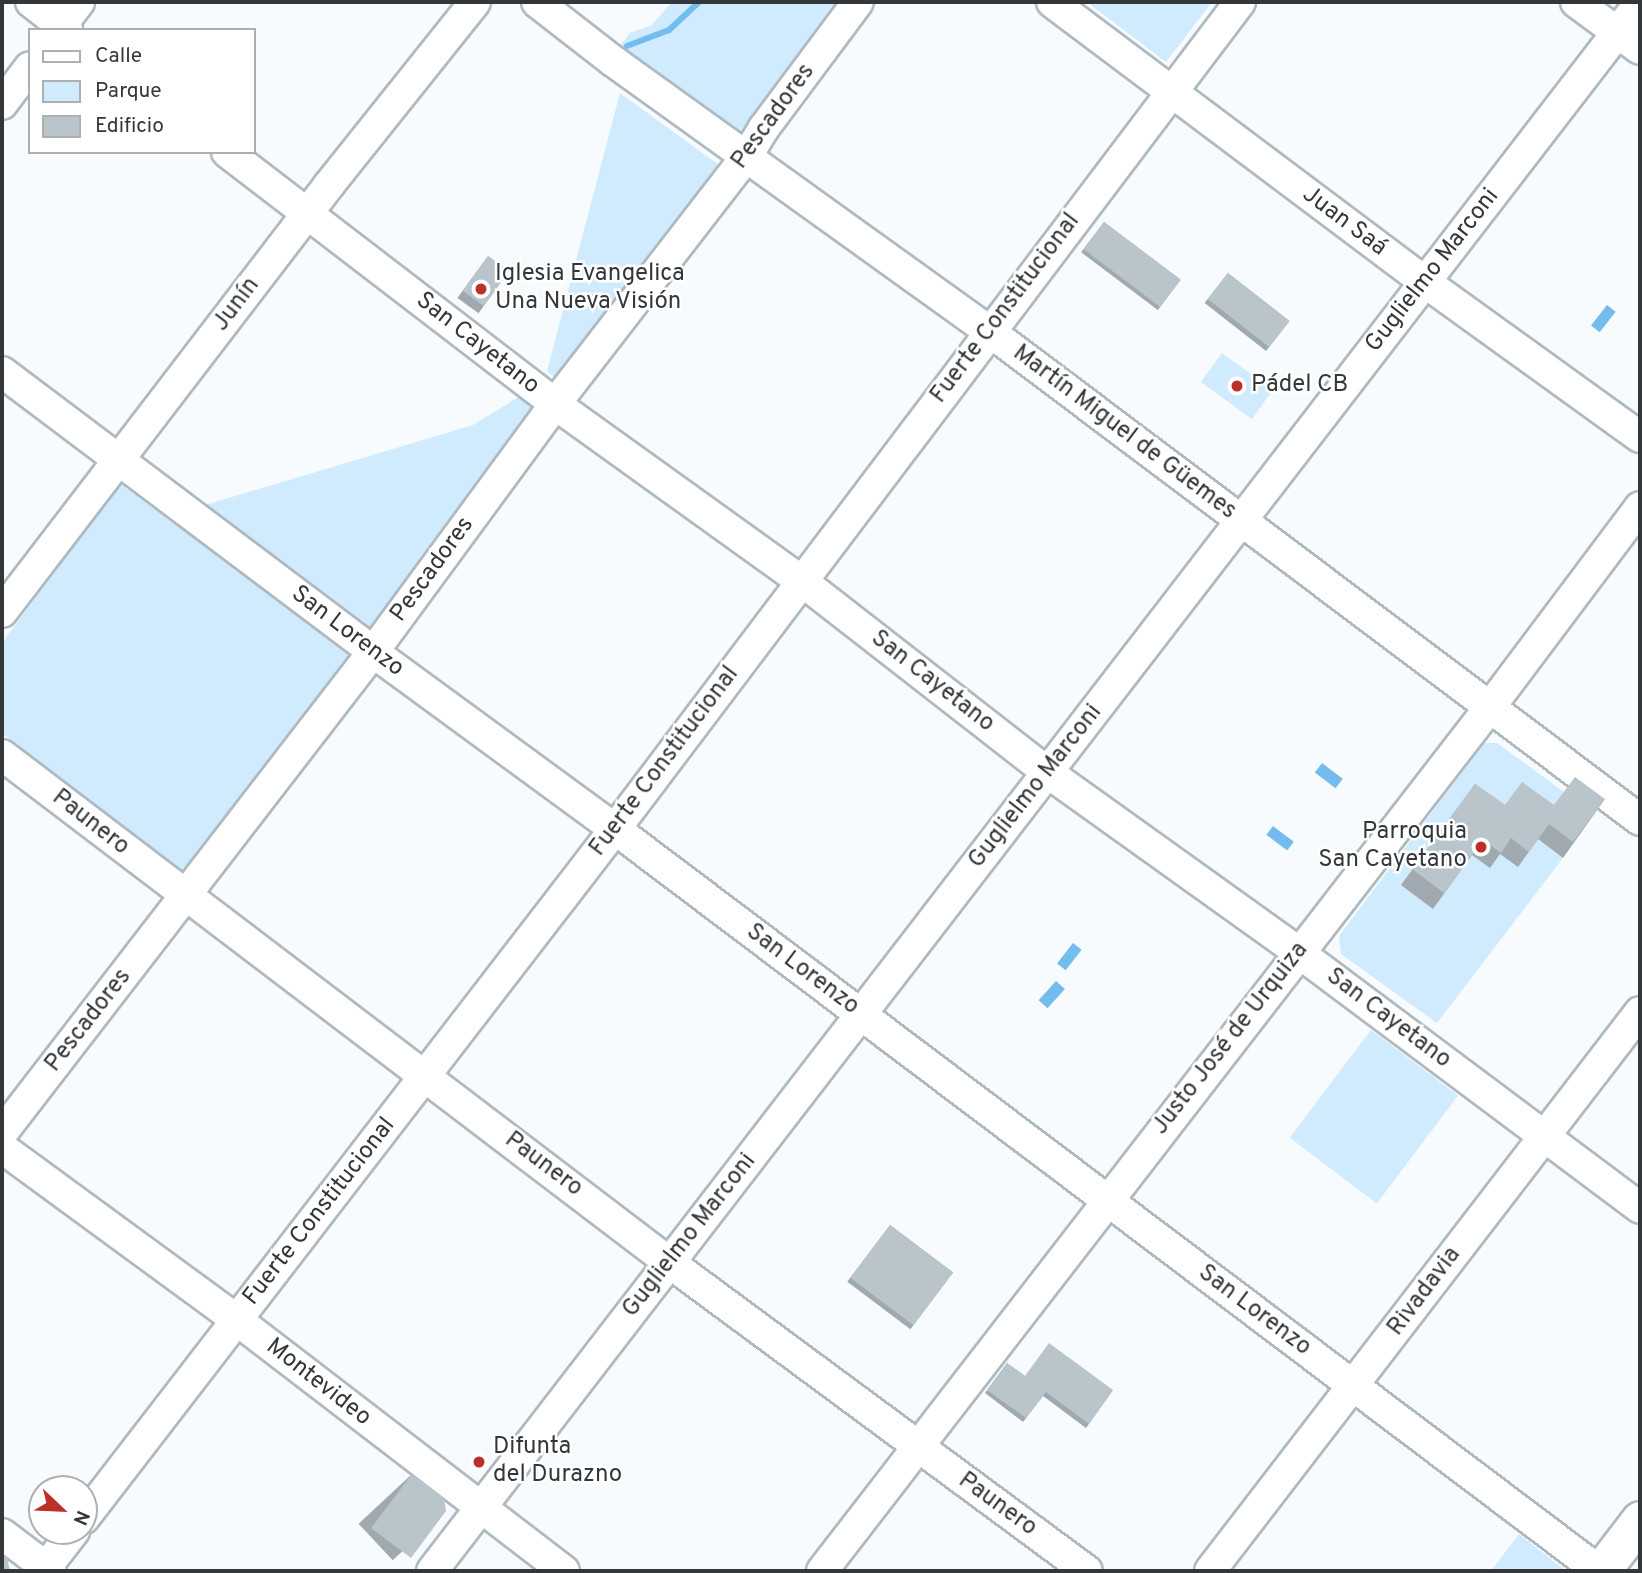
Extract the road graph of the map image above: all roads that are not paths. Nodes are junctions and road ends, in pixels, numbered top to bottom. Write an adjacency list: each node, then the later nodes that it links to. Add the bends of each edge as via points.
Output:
1 (31, 2): 9 (street)
2 (475, 2): 16 (street, Junín)
3 (537, 2): 15 (street, Martín Miguel de Güemes)
4 (858, 2): 15 (street, Pescadores)
5 (1052, 2): 12 (street, Juan Saá)
6 (1240, 2): 12 (street, Fuerte Constitucional)
7 (1576, 2): 10 (street)
8 (1640, 3): 10 (street, Guglielmo Marconi)
9 (66, 22)
10 (1629, 41): 17 (street, Guglielmo Marconi)
11 (28, 70): 13 (street)
12 (1170, 93): 17 (street, Juan Saá); 18 (street, Fuerte Constitucional)
13 (2, 104)
14 (230, 154): 16 (street, San Cayetano)
15 (747, 156): 18 (street, Martín Miguel de Güemes); 20 (street, Pescadores)
16 (307, 214): 20 (street, San Cayetano); 22 (street, Junín)
17 (1425, 282): 21 (street, Juan Saá); 24 (street, Guglielmo Marconi)
18 (989, 331): 24 (street, Martín Miguel de Güemes); 25 (street, Fuerte Constitucional)
19 (2, 372): 22 (street, San Lorenzo)
20 (555, 404): 25 (street, San Cayetano); 27 (street, Pescadores)
21 (1640, 437)
22 (119, 459): 26 (street, Junín); 27 (street, San Lorenzo)
23 (1640, 508): 28 (street, Justo José de Urquiza)
24 (1241, 521): 28 (street, Martín Miguel de Güemes); 30 (street, Guglielmo Marconi)
25 (803, 582): 30 (street, San Cayetano); 32 (street, Fuerte Constitucional)
26 (2, 612)
27 (373, 652): 32 (street, San Lorenzo); 33 (street, Pescadores)
28 (1490, 707): 31 (street, Martín Miguel de Güemes); 34 (street, Justo José de Urquiza)
29 (2, 755): 33 (street, Paunero)
30 (1047, 772): 34 (street, San Cayetano); 36 (street, Guglielmo Marconi)
31 (1640, 820)
32 (615, 829): 36 (street, San Lorenzo); 37 (street, Fuerte Constitucional)
33 (186, 896): 37 (street, Paunero); 38 (street, Pescadores)
34 (1298, 952): 39 (street, San Cayetano); 41 (street, Justo José de Urquiza)
35 (1640, 1012): 39 (street, Rivadavia)
36 (860, 1014): 41 (street, San Lorenzo); 43 (street, Guglielmo Marconi)
37 (425, 1075): 43 (street, Paunero); 44 (street, Fuerte Constitucional)
38 (2, 1133)
39 (1545, 1135): 42 (street, San Cayetano); 45 (street, Rivadavia)
40 (2, 1148): 44 (street, Montevideo)
41 (1108, 1200): 45 (street, San Lorenzo); 46 (street, Justo José de Urquiza)
42 (1640, 1208)
43 (670, 1262): 46 (street, Paunero); 48 (street, Guglielmo Marconi)
44 (236, 1320): 47 (street, Fuerte Constitucional); 48 (street, Montevideo)
45 (1353, 1386): 57 (street, Rivadavia); 58 (street, San Lorenzo)
46 (918, 1447): 55 (street, Justo José de Urquiza); 56 (street, Paunero)
47 (98, 1500)
48 (480, 1508): 53 (street, Guglielmo Marconi); 54 (street, Montevideo)
49 (1640, 1520): 58 (main road)
50 (2, 1534): 52 (street)
51 (64, 1545): 52 (street)
52 (47, 1570)
53 (432, 1571)
54 (564, 1571)
55 (822, 1571)
56 (1087, 1571)
57 (1210, 1571)
58 (1600, 1571)

